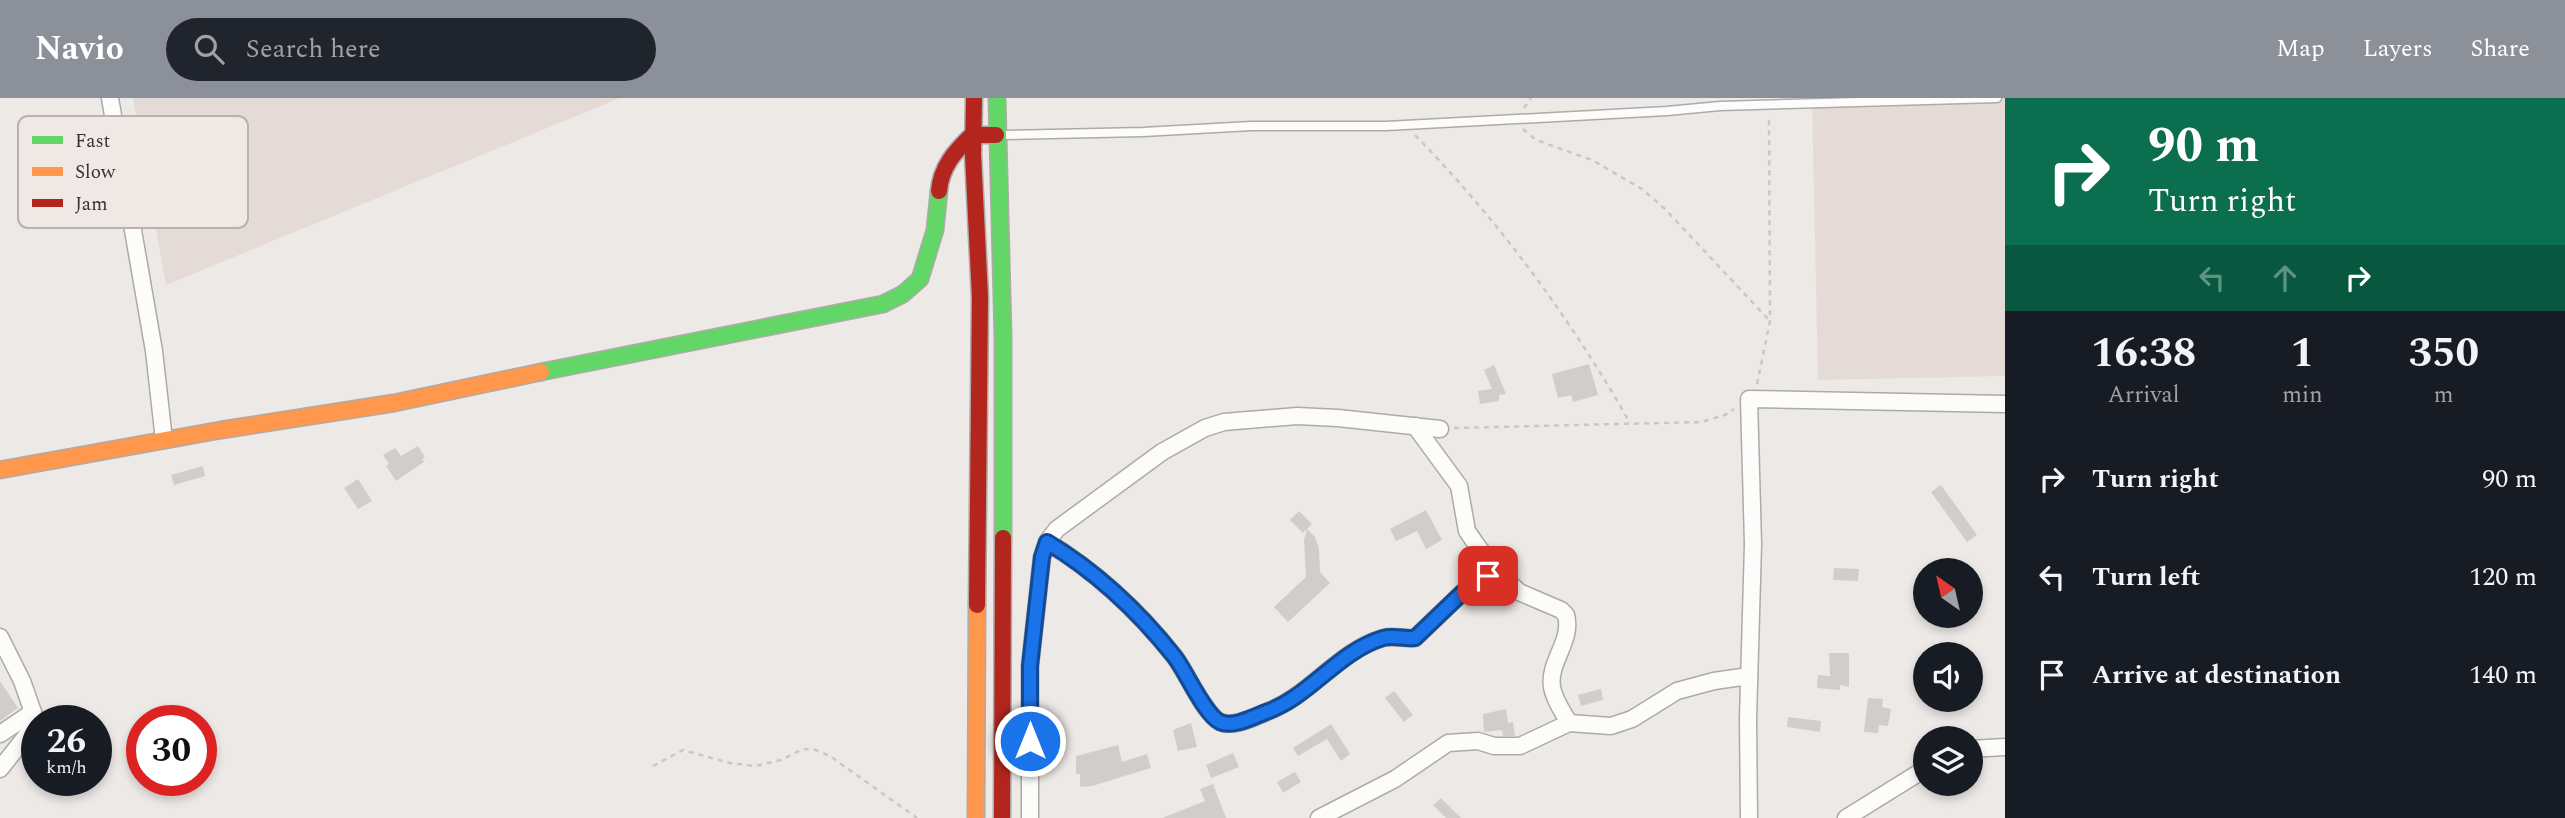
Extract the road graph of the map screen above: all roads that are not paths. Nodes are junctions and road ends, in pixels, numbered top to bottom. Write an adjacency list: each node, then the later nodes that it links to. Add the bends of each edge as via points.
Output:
1 (110, 98): 7 (street)
2 (974, 98): 8 (main road)
3 (997, 98): 9 (main road)
4 (1997, 98): 5 (lane)
5 (1956, 99): 6 (lane)
6 (1818, 101): 9 (lane, via 1406,125 1251,125)
7 (113, 116)
8 (972, 135): 9 (main road); 14 (main road, via 953,153 940,179 935,230 920,279 883,304 394,403); 29 (main road, via 980,323)
9 (996, 135): 30 (main road, via 1003,351)
10 (133, 228): 14 (street)
11 (2005, 404): 19 (street, via 1749,398 1753,544)
12 (1415, 426): 13 (street); 16 (street, via 1297,416 1224,422 1162,452 1068,520); 17 (street, via 1459,486 1468,531)
13 (1440, 429)
14 (164, 440): 15 (main road)
15 (0, 470)
16 (1047, 542): 17 (street, via 1091,573 1153,630 1211,715 1223,723 1237,722 1295,698 1361,647 1386,637 1415,638 1462,593); 31 (street, via 1030,666)
17 (1498, 572): 22 (street, via 1519,592 1566,615 1566,636 1551,673 1552,689)
18 (0, 637): 20 (street)
19 (1749, 676): 22 (street, via 1677,691 1632,719 1611,726); 33 (street)
20 (31, 705)
21 (21, 720): 23 (street)
22 (1569, 723): 32 (street, via 1520,746 1448,743 1395,779)
23 (0, 734)
24 (21, 743): 27 (street)
25 (2005, 747): 26 (street)
26 (1983, 748)
27 (0, 769)
28 (1913, 776): 34 (street)
29 (976, 818)
30 (1002, 818)
31 (1030, 818)
32 (1320, 818)
33 (1749, 818)
34 (1846, 818)

